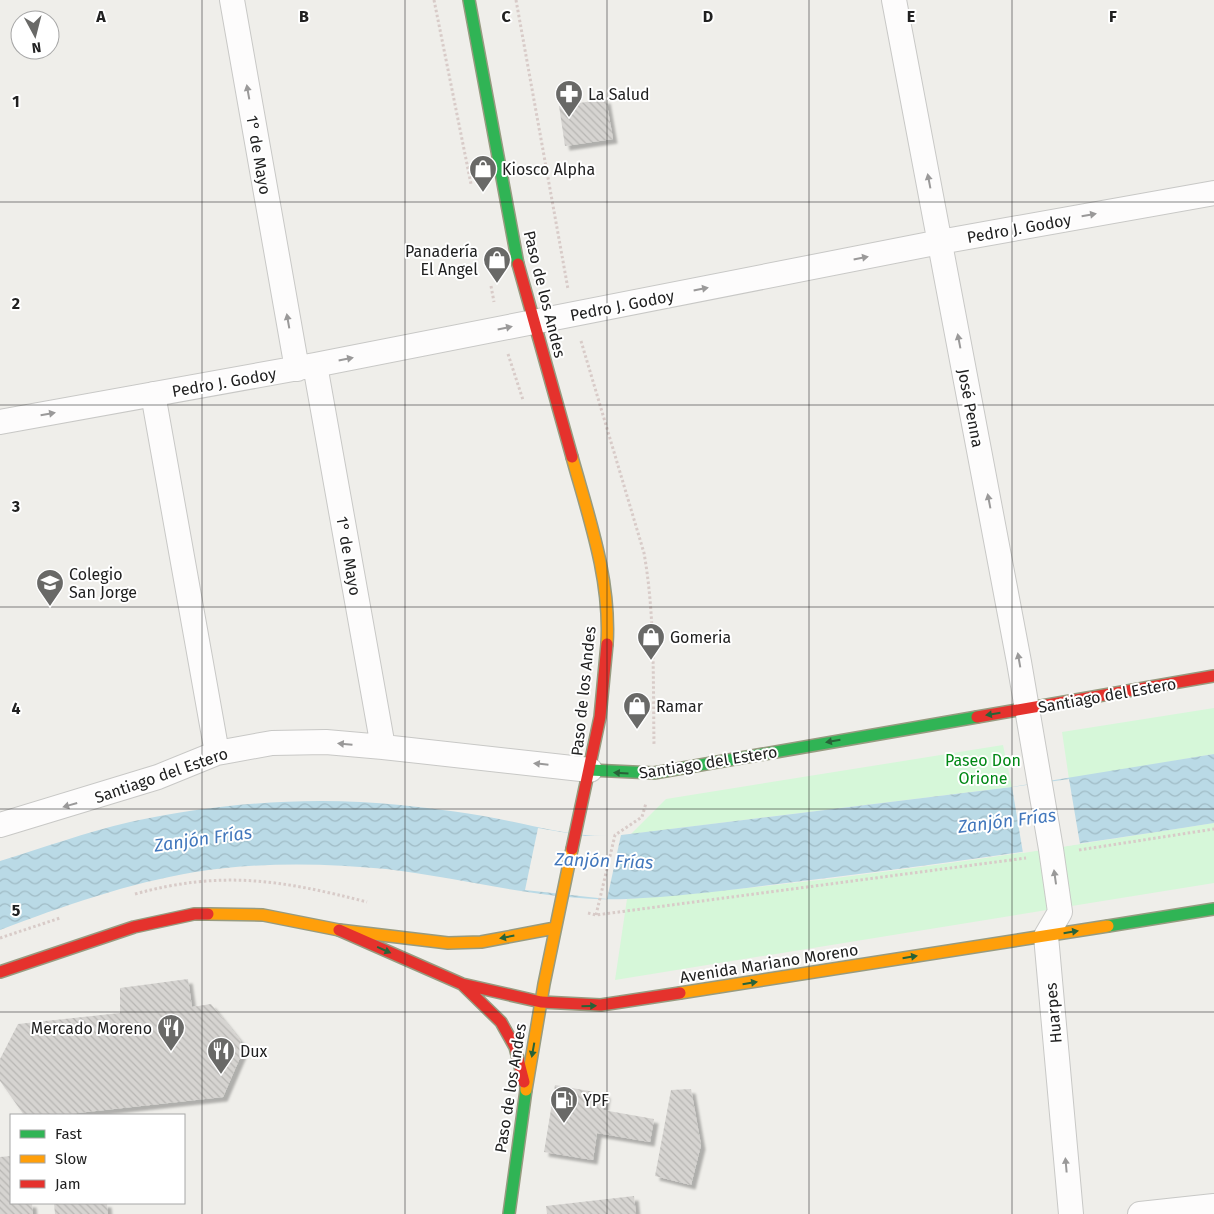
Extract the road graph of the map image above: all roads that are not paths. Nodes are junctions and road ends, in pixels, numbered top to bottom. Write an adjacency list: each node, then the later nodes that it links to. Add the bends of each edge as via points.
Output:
1 (232, 0): 7 (street, 1° de Mayo, one-way to 1)
2 (469, 0): 6 (main road, Paso de los Andes, via 518,266)
3 (894, 0): 5 (street, José Penna, one-way to 3)
4 (1214, 193): 5 (street, Pedro J. Godoy, one-way to 4)
5 (940, 242): 6 (street, Pedro J. Godoy, one-way to 5); 11 (street, José Penna, one-way to 5)
6 (533, 322): 7 (street, Pedro J. Godoy, one-way to 6); 14 (main road, Paso de los Andes, via 600,557 607,600 606,656)
7 (306, 367): 8 (street, Pedro J. Godoy); 12 (street, 1° de Mayo)
8 (153, 394): 9 (street, Pedro J. Godoy, one-way to 8); 13 (street)
9 (0, 422)
10 (1214, 676): 11 (main road, Santiago del Estero)
11 (1027, 708): 14 (main road, Santiago del Estero, one-way to 14, via 654,773); 19 (street, José Penna, one-way to 11, via 1060,912)
12 (383, 747): 13 (street, Santiago del Estero, one-way to 13, via 326,742 272,743); 14 (street, Santiago del Estero, one-way to 12)
13 (217, 753): 15 (street, Santiago del Estero, one-way to 15, via 158,777)
14 (590, 770): 17 (main road, Paso de los Andes)
15 (0, 824)
16 (1214, 909): 19 (main road, Avenida Mariano Moreno, one-way to 16)
17 (555, 928): 18 (main road, Avenida Mariano Moreno, one-way to 18, via 481,942 448,943); 22 (main road, Paso de los Andes)
18 (339, 930): 20 (main road, Avenida Mariano Moreno, via 263,916 194,914 134,927); 21 (main road, Avenida Mariano Moreno, one-way to 21)
19 (1046, 936): 22 (main road, Avenida Mariano Moreno, one-way to 19, via 578,1006 625,1002); 26 (street, Huarpes, one-way to 19)
20 (0, 972)
21 (462, 984): 22 (main road, Avenida Mariano Moreno); 23 (main road, via 501,1022 515,1047)
22 (541, 1002): 23 (main road, Paso de los Andes, one-way to 23)
23 (526, 1089): 25 (main road, Paso de los Andes)
24 (1214, 1206): 27 (street)
25 (509, 1214)
26 (1070, 1214)
27 (1140, 1214)

